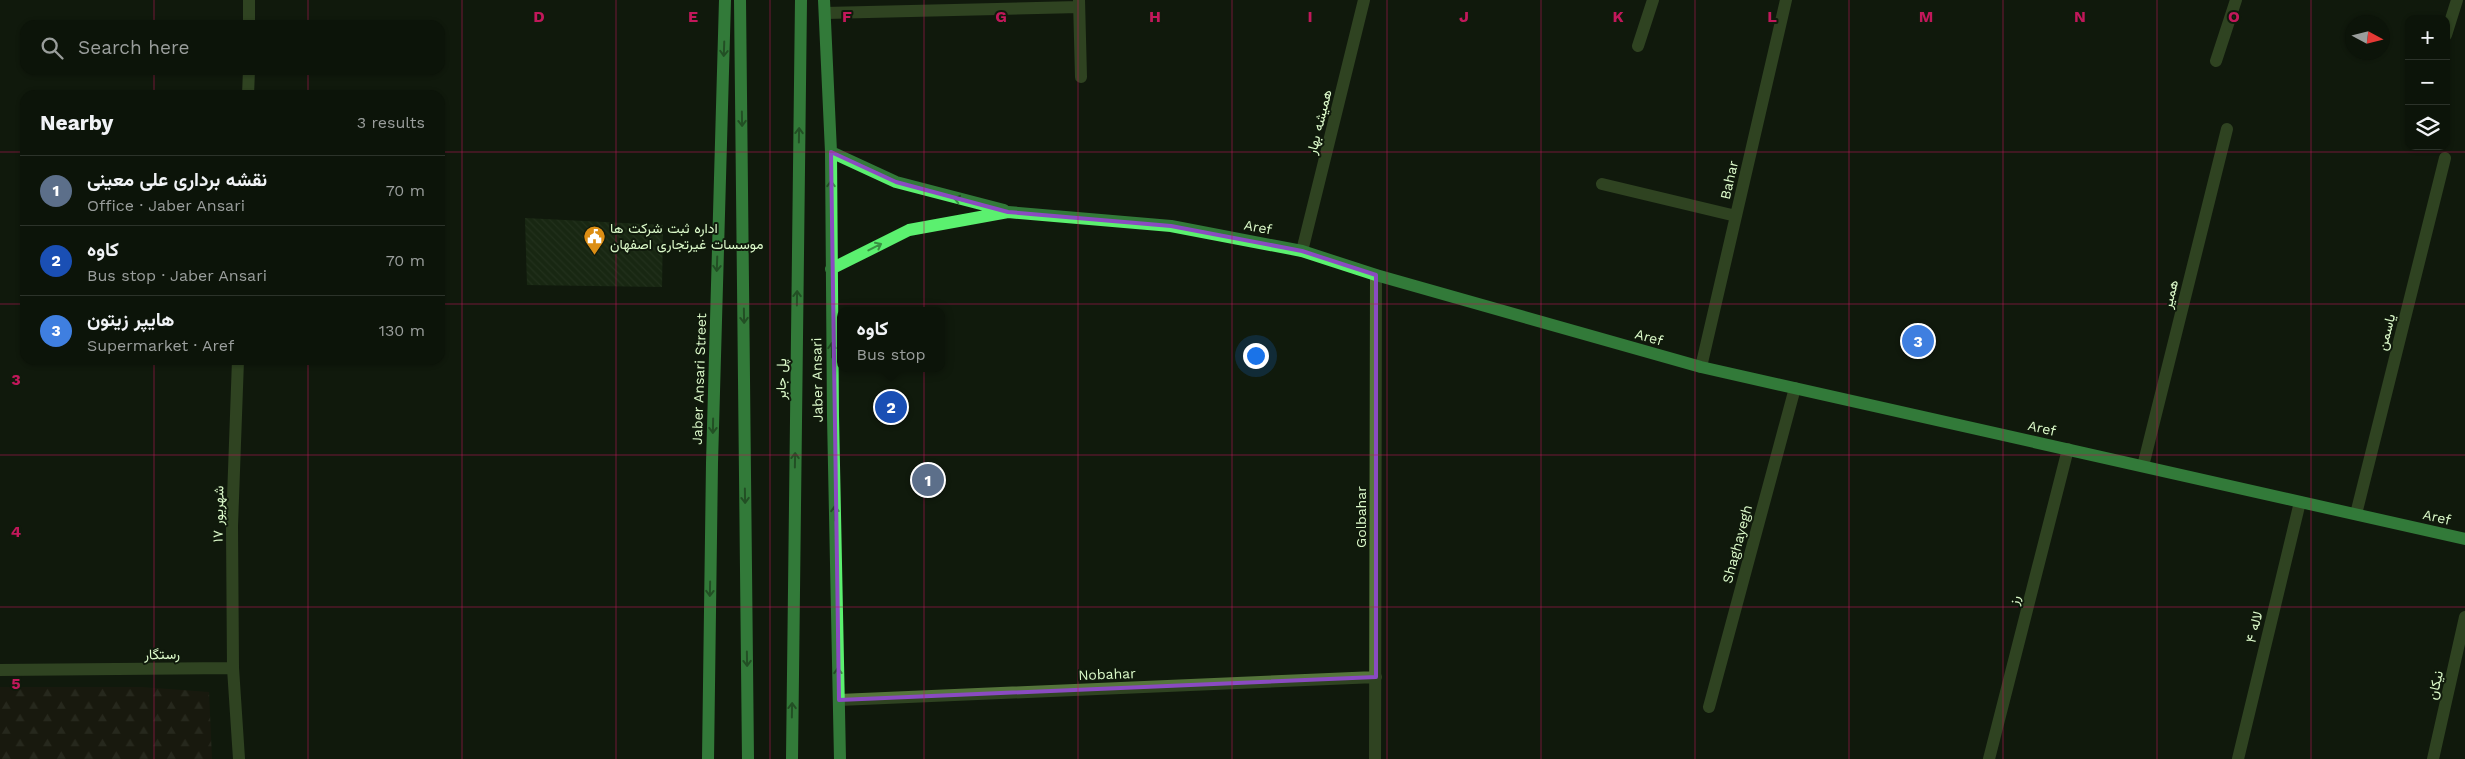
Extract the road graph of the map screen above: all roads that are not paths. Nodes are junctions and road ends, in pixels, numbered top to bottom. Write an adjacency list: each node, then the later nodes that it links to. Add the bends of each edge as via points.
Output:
1 (249, 0): 13 (street)
2 (725, 0): 45 (main road, Jaber Ansari Street, one-way to 45, via 712,463)
3 (740, 0): 46 (main road, one-way to 46)
4 (801, 0): 47 (main road, پل جابر, one-way to 4)
5 (824, 0): 12 (main road, Jaber Ansari)
6 (1364, 0): 26 (street, همیشه بهار)
7 (1653, 0): 15 (street)
8 (1786, 0): 25 (street, Bahar)
9 (2236, 0): 16 (street)
10 (2457, 0): 14 (street)
11 (1079, 4): 12 (street); 18 (street)
12 (825, 13): 21 (main road, Jaber Ansari)
13 (249, 20)
14 (2450, 22)
15 (1638, 46)
16 (2216, 61)
17 (249, 75): 19 (street)
18 (1081, 78)
19 (248, 90)
20 (2227, 129): 33 (street, همیر)
21 (830, 152): 24 (main road, one-way to 21, via 896,182); 27 (main road, Jaber Ansari, one-way to 21)
22 (2445, 158): 35 (street, یاسمن)
23 (1602, 184): 25 (street)
24 (1008, 212): 26 (main road, Aref, via 1171,226); 27 (main road, Aref, one-way to 24, via 909,230)
25 (1736, 216): 30 (street, Bahar)
26 (1302, 251): 28 (main road, Aref)
27 (831, 269): 41 (main road, Jaber Ansari, one-way to 27)
28 (1376, 275): 30 (main road, Aref); 40 (street, Golbahar)
29 (238, 365): 38 (street, ۱۷ شهریور, via 232,526)
30 (1701, 367): 31 (main road, Aref)
31 (1795, 388): 32 (main road, Aref); 42 (street, Shaghayegh)
32 (2068, 449): 33 (main road, Aref); 51 (street, رز)
33 (2143, 466): 34 (main road, Aref)
34 (2300, 502): 35 (main road, Aref); 52 (street, لاله ۴)
35 (2356, 514): 36 (main road, Aref)
36 (2465, 538)
37 (2465, 617): 53 (street, نیکان)
38 (233, 668): 39 (street, رستگار); 44 (street)
39 (0, 670)
40 (1376, 677): 41 (street, Nobahar); 50 (street, Golbahar)
41 (839, 700): 43 (main road, Jaber Ansari)
42 (1708, 707)
43 (840, 734): 48 (main road, Jaber Ansari); 49 (main road)
44 (239, 759)
45 (708, 759)
46 (748, 759)
47 (792, 759)
48 (840, 759)
49 (845, 759)
50 (1375, 759)
51 (1989, 759)
52 (2238, 759)
53 (2433, 759)

